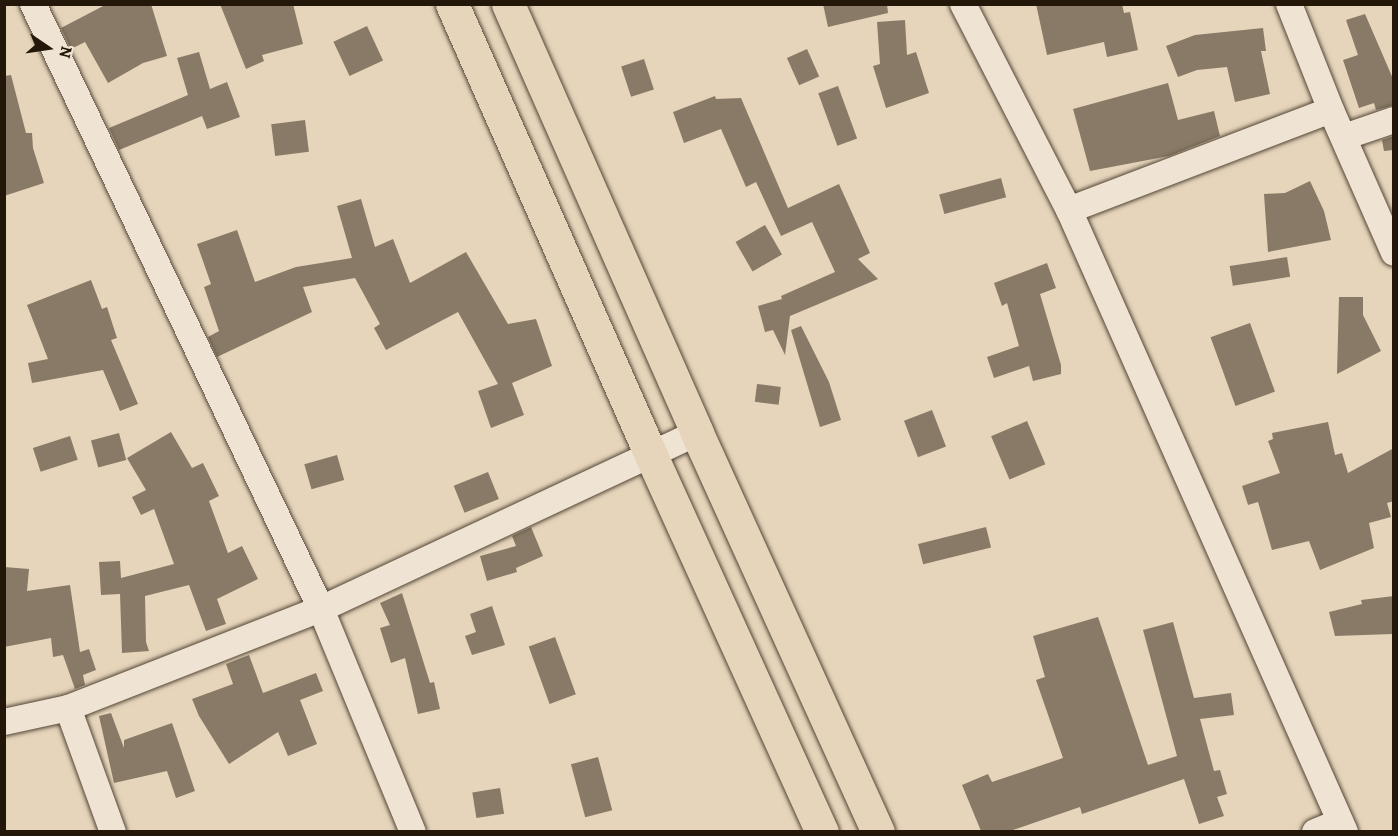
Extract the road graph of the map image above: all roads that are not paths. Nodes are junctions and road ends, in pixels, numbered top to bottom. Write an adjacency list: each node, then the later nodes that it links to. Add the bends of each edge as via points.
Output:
1 (33, 4): 13 (street)
2 (452, 4): 12 (highway)
3 (508, 4): 11 (highway)
4 (963, 4): 9 (street)
5 (1289, 4): 6 (street)
6 (1331, 110): 8 (street); 9 (street)
7 (1394, 120): 8 (street)
8 (1344, 136): 10 (street)
9 (1069, 210): 16 (street)
10 (1394, 253)
11 (697, 433): 12 (street); 20 (highway)
12 (650, 453): 13 (street); 19 (highway)
13 (321, 609): 14 (street); 18 (street)
14 (68, 708): 15 (street); 17 (street)
15 (4, 722)
16 (1343, 826): 21 (street)
17 (113, 831)
18 (413, 831)
19 (822, 831)
20 (878, 831)
21 (1315, 831)

